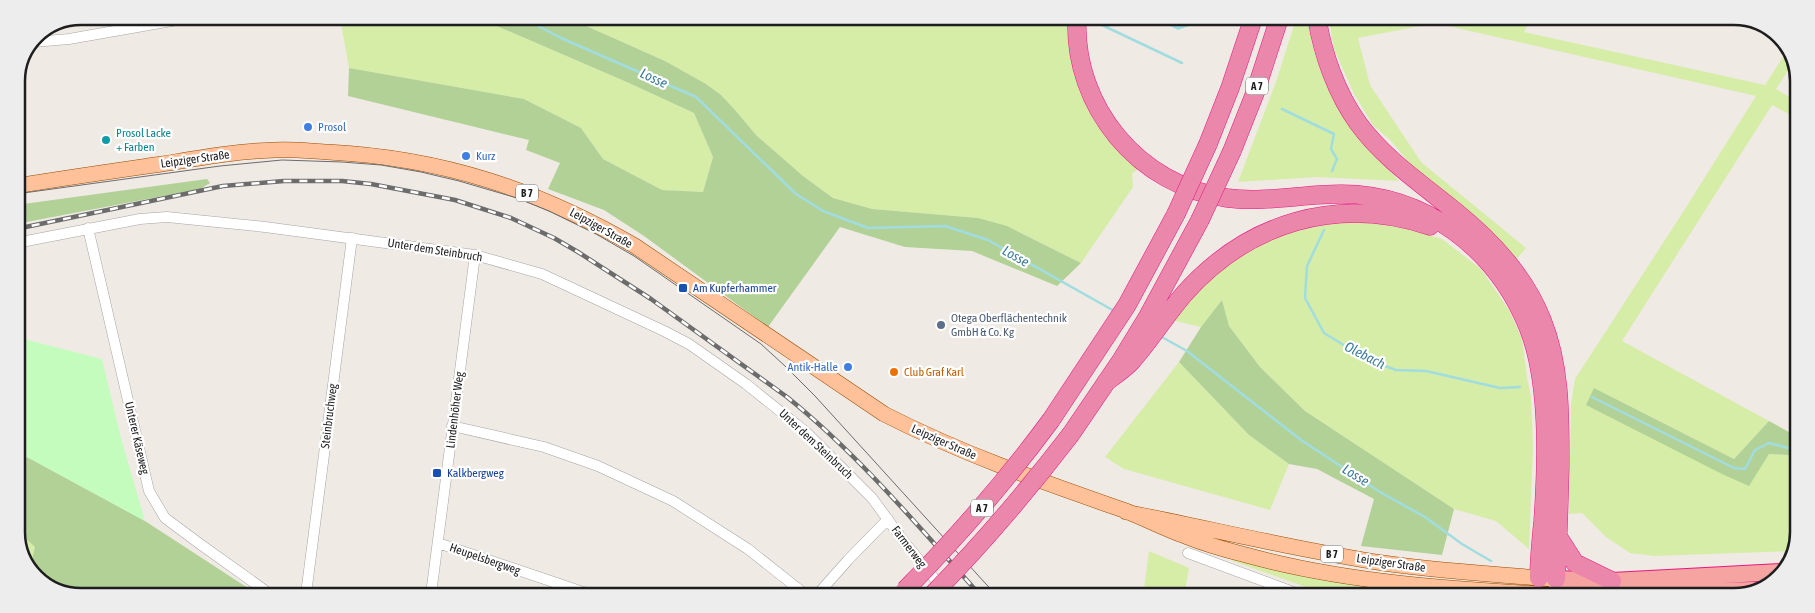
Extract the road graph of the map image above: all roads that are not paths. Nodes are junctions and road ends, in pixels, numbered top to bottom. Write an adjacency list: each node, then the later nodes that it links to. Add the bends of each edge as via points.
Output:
1 (149, 25): 8 (street)
2 (1077, 25): 14 (highway, via 1082,70 1099,111 1125,146 1159,174 1185,187 1228,198 1258,200 1344,194 1379,198 1429,216)
3 (1084, 25): 14 (highway, via 1088,68 1104,108 1129,142 1168,172 1201,186 1228,192 1344,188 1381,191 1433,208)
4 (1244, 25): 9 (highway)
5 (1252, 25): 9 (highway, A 7)
6 (1277, 25): 16 (highway, A 7, bridge, via 1232,151 1200,220)
7 (1319, 25): 14 (highway, via 1330,69 1358,123 1404,171 1458,213)
8 (41, 41)
9 (1230, 88): 32 (highway, A 7, bridge, via 1176,214 1105,339 1051,420 992,496)
10 (25, 185): 25 (main road, Leipziger Straße / B 7, via 276,149 398,158 492,180 564,208 635,246 884,414 973,456 1126,512 1382,563)
11 (88, 228): 12 (street, Unter dem Steinbruch, via 167,217); 13 (street, Unter dem Steinbruch); 26 (street, Unterer Käseweg, via 149,491 165,518)
12 (352, 238): 15 (street, Unter dem Steinbruch); 27 (street, Steinbruchweg)
13 (25, 241)
14 (1482, 245): 16 (highway, via 1401,218 1360,214 1312,218 1279,226 1245,242 1211,267); 20 (highway, via 1502,256 1524,286 1542,319 1550,344 1556,370 1560,420); 25 (highway, via 1493,268 1513,294 1529,328 1540,371 1545,420)
15 (474, 255): 17 (street, Lindenhöher Weg); 18 (street, Unter dem Steinbruch, via 542,274 689,344 806,432)
16 (1126, 361): 33 (highway, A 7, bridge, via 1106,382 1006,515)
17 (452, 426): 21 (street, Lindenhöher Weg); 30 (street, via 544,447 598,466 673,501 748,549)
18 (872, 498): 19 (street, Farmerweg)
19 (888, 519): 31 (street); 34 (street, Farmerweg)
20 (1558, 537): 24 (highway, via 1575,563); 25 (highway)
21 (438, 543): 28 (street, Lindenhöher Weg); 29 (street, Heupelsbergweg)
22 (1188, 553): 35 (street)
23 (1772, 572): 24 (highway, B 7)
24 (1612, 581): 25 (highway, B 7)
25 (1548, 587)
26 (262, 588)
27 (307, 588)
28 (432, 588)
29 (571, 588)
30 (797, 588)
31 (823, 588)
32 (907, 588)
33 (939, 588)
34 (942, 588)
35 (1284, 588)

